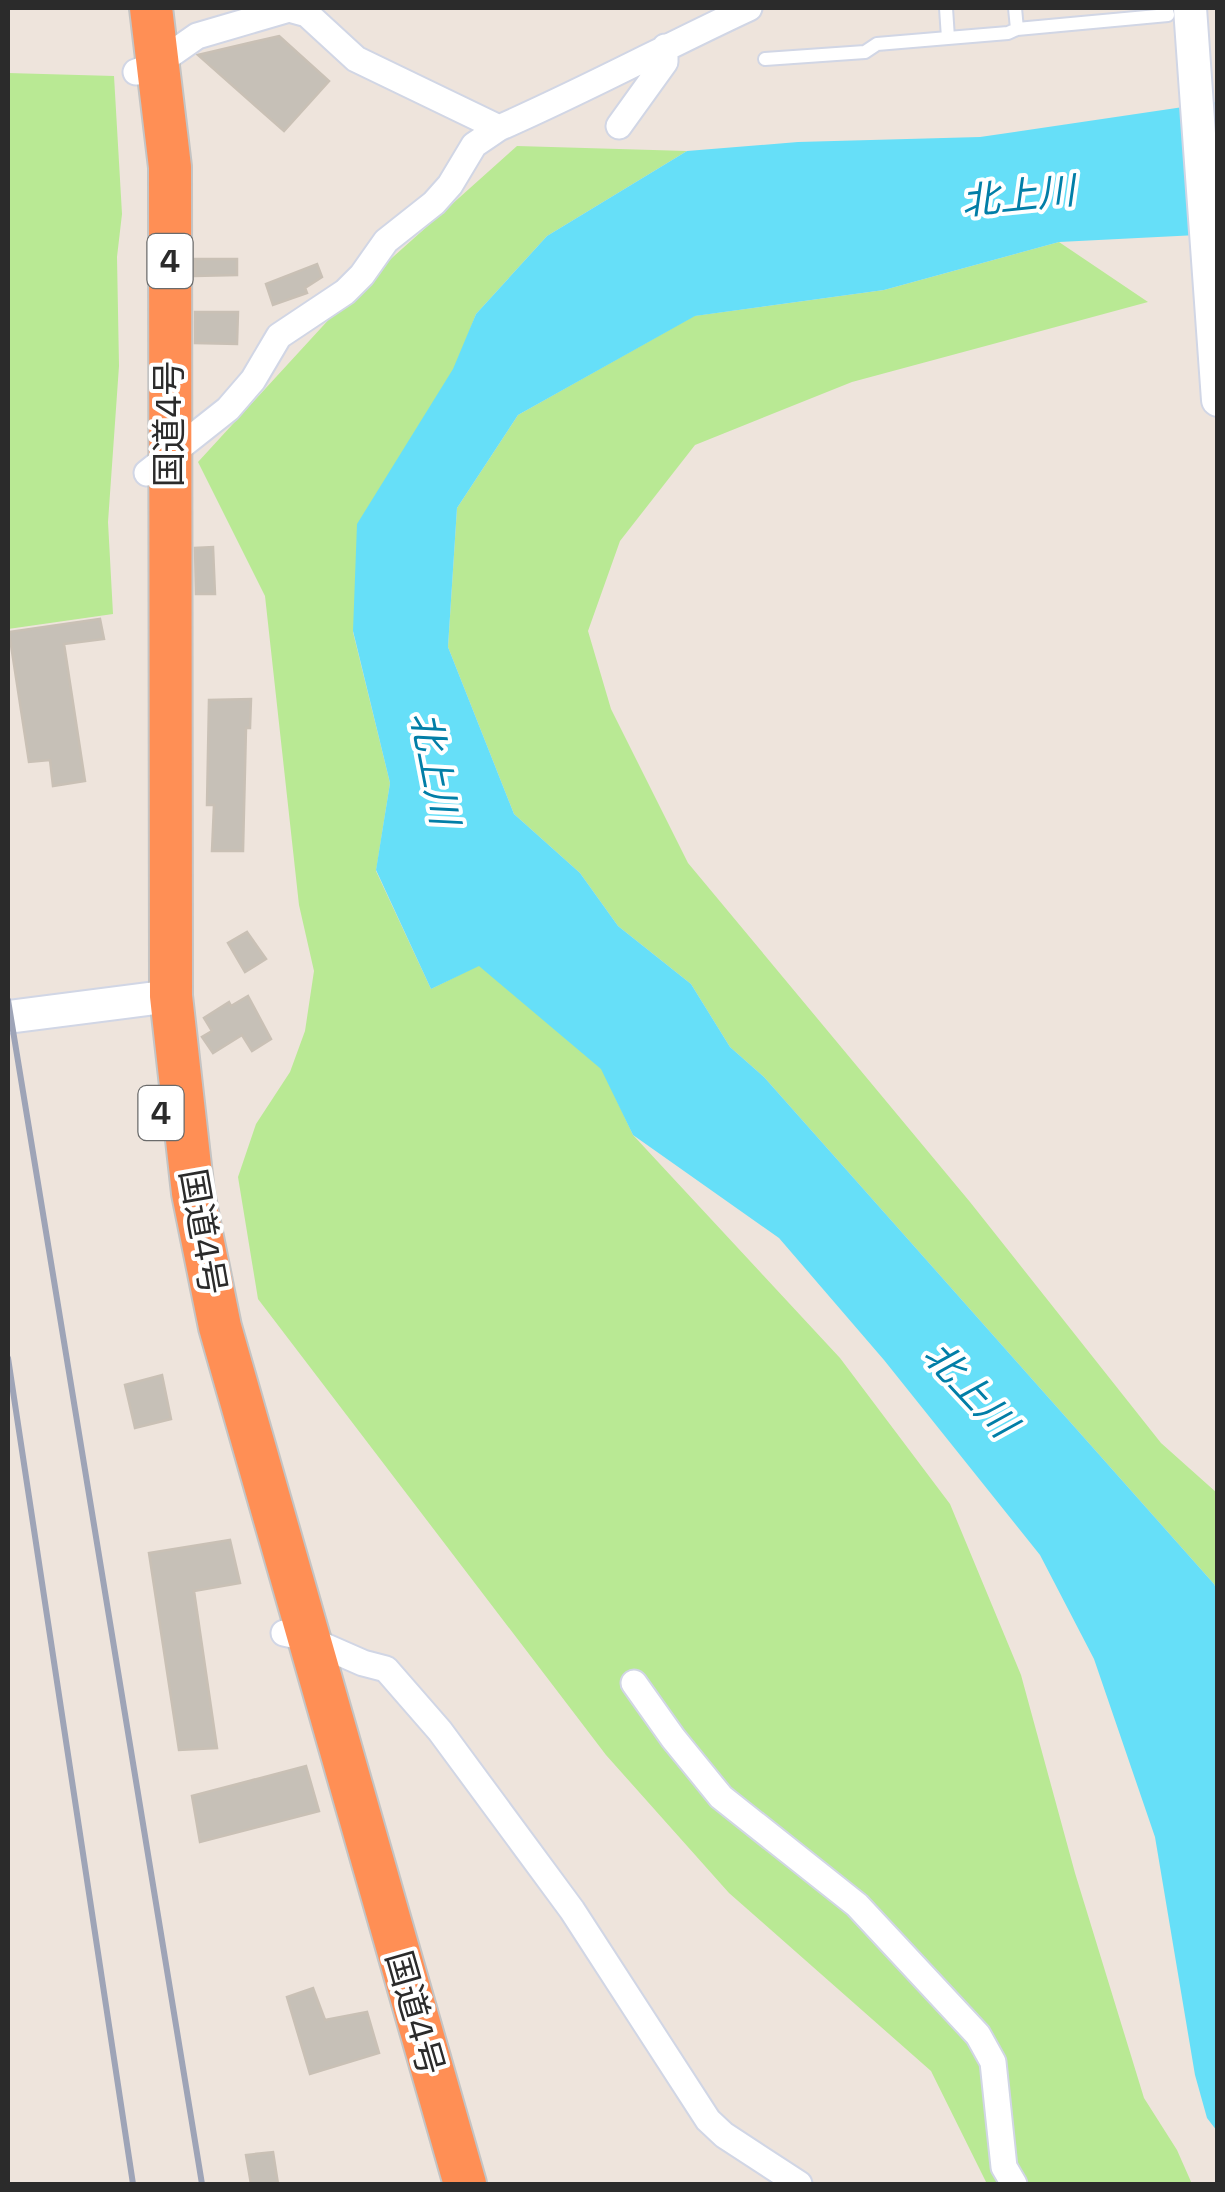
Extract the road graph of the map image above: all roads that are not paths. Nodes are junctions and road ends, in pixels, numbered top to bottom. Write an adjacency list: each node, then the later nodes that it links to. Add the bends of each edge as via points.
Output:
1 (129, 8): 15 (highway, 国道4号 / 4)
2 (151, 8): 15 (highway, 国道4号 / 4)
3 (204, 8): 11 (street)
4 (749, 8): 13 (street)
5 (946, 8): 12 (lane)
6 (1015, 8): 10 (lane)
7 (1166, 8): 10 (lane, via 1168,15)
8 (1190, 8): 18 (street)
9 (308, 11): 11 (street, via 289,9); 17 (street, via 356,59)
10 (1016, 29): 12 (lane)
11 (197, 36): 15 (street)
12 (948, 38): 14 (lane)
13 (665, 47): 16 (street, via 665,62); 17 (street)
14 (765, 58)
15 (146, 68): 19 (highway, 国道4号 / 4)
16 (619, 126)
17 (500, 128): 19 (street, via 474,145 450,186 386,241 345,292 278,336 228,410)
18 (1218, 400)
19 (158, 464): 20 (highway, 国道4号 / 4)
20 (158, 998): 21 (street); 22 (highway, 国道4号 / 4, via 173,1202 199,1330)
21 (8, 1017)
22 (295, 1636): 25 (highway, 国道4号 / 4); 26 (highway, 国道4号 / 4); 27 (street, via 386,1669 572,1910 708,2120)
23 (634, 1683): 24 (street, via 721,1797 858,1905 978,2035 993,2062)
24 (1009, 2176)
25 (438, 2184)
26 (464, 2184)
27 (798, 2184)

